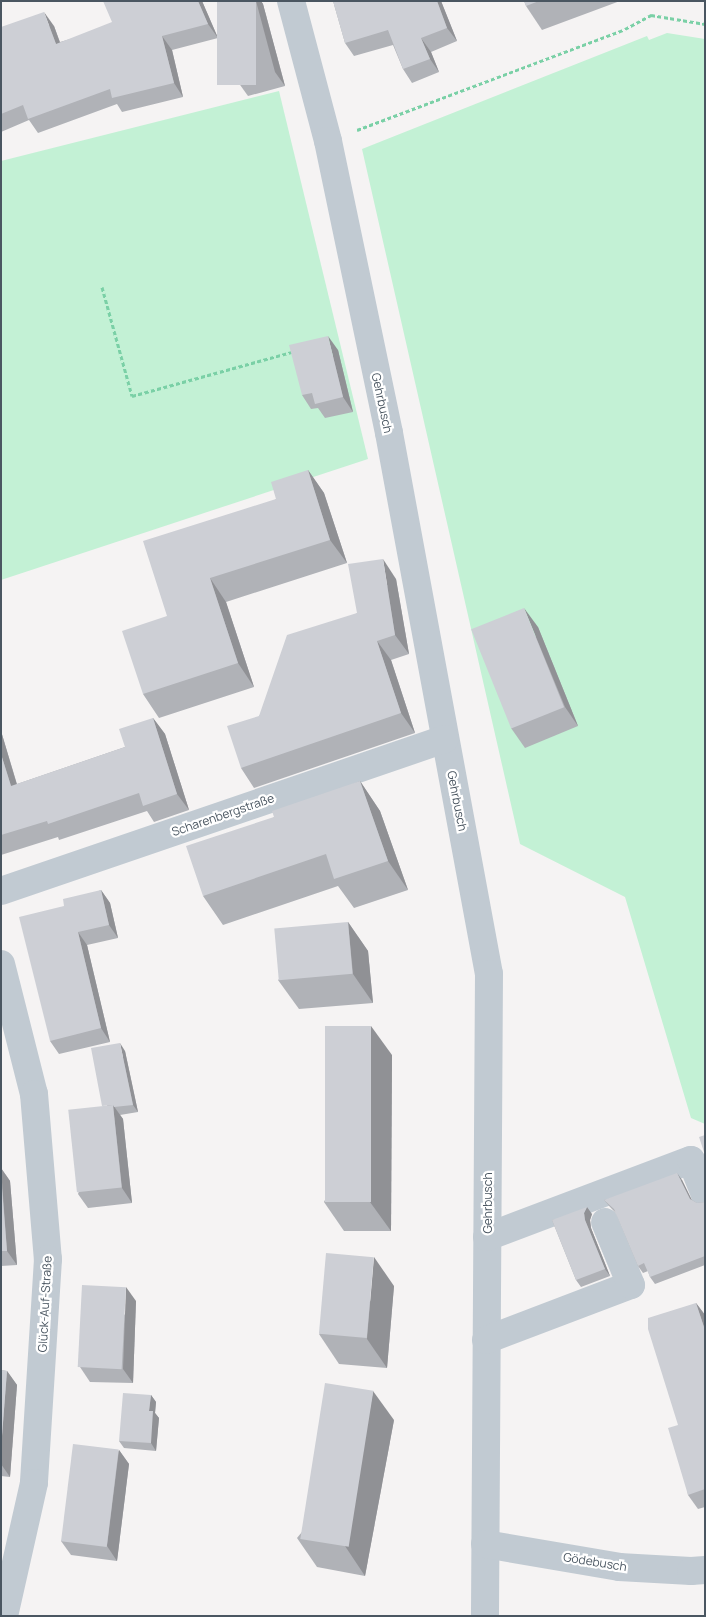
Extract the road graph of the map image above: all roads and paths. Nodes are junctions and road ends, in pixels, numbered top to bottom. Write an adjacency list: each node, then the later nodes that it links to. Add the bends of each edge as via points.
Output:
1 (291, 1): 3 (street, Gehrbusch)
2 (705, 24): 3 (path, via 651,14 625,29)
3 (328, 141): 6 (street, Gehrbusch)
4 (102, 287): 5 (path, via 132,396)
5 (299, 350)
6 (446, 739): 7 (street, Scharenbergstraße); 11 (street, Gehrbusch, via 489,974)
7 (1, 891)
8 (1, 964): 15 (street, Glück-Auf-Straße, via 34,1094 48,1259 34,1483)
9 (705, 1195): 11 (street, via 691,1160)
10 (606, 1222): 12 (street, via 631,1285)
11 (487, 1236): 12 (street, Gehrbusch)
12 (486, 1340): 13 (street, Gehrbusch)
13 (485, 1544): 14 (street, Gödebusch, via 619,1567); 16 (street, Gehrbusch)
14 (705, 1570)
15 (4, 1616)
16 (485, 1616)

